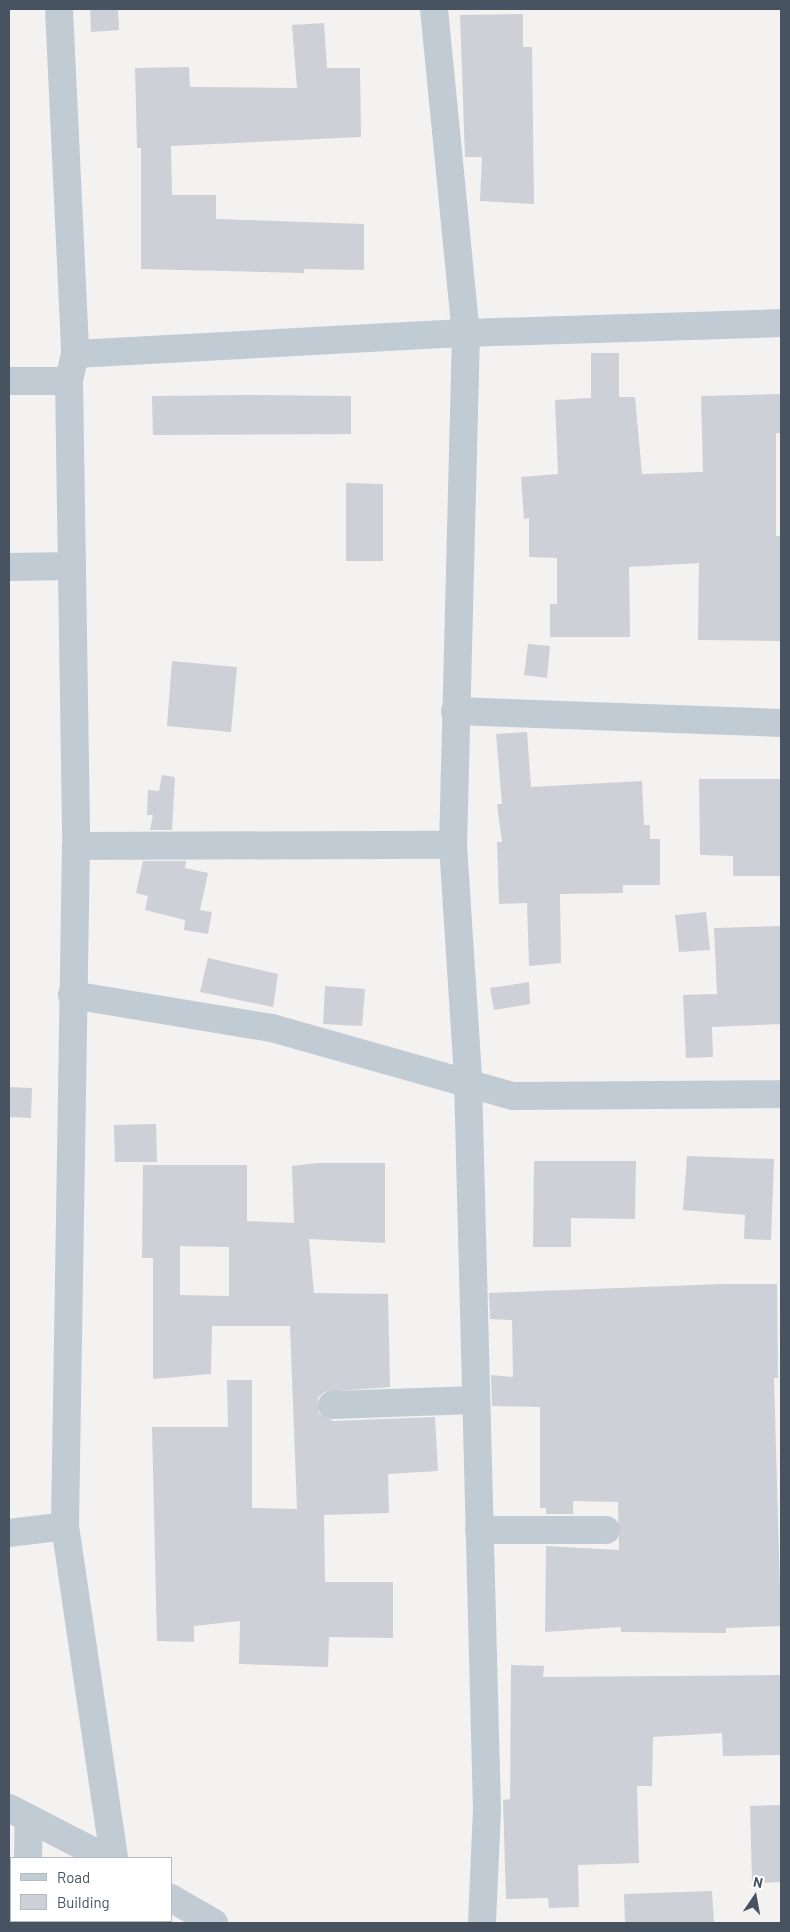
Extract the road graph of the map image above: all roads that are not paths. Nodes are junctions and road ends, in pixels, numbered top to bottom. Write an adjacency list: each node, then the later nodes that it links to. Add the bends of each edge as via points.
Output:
1 (59, 9): 5 (street)
2 (434, 9): 4 (street)
3 (781, 322): 4 (street)
4 (466, 333): 5 (street); 10 (street)
5 (75, 354): 7 (street)
6 (9, 381): 7 (street)
7 (69, 381): 8 (street)
8 (72, 566): 9 (street); 13 (street)
9 (9, 567)
10 (455, 711): 11 (street); 12 (street)
11 (781, 723)
12 (453, 845): 13 (street); 15 (street)
13 (76, 846): 14 (street)
14 (72, 995): 15 (street, via 272,1028); 19 (street)
15 (468, 1080): 16 (street, via 513,1096); 17 (street)
16 (781, 1094)
17 (476, 1400): 18 (street); 20 (street)
18 (332, 1405)
19 (65, 1526): 22 (street); 26 (street)
20 (479, 1530): 21 (street); 29 (street, via 487,1809)
21 (606, 1530)
22 (9, 1533)
23 (19, 1814): 24 (street); 25 (street)
24 (28, 1857)
25 (104, 1857)
26 (114, 1857)
27 (172, 1899): 28 (street)
28 (214, 1923)
29 (482, 1923)

